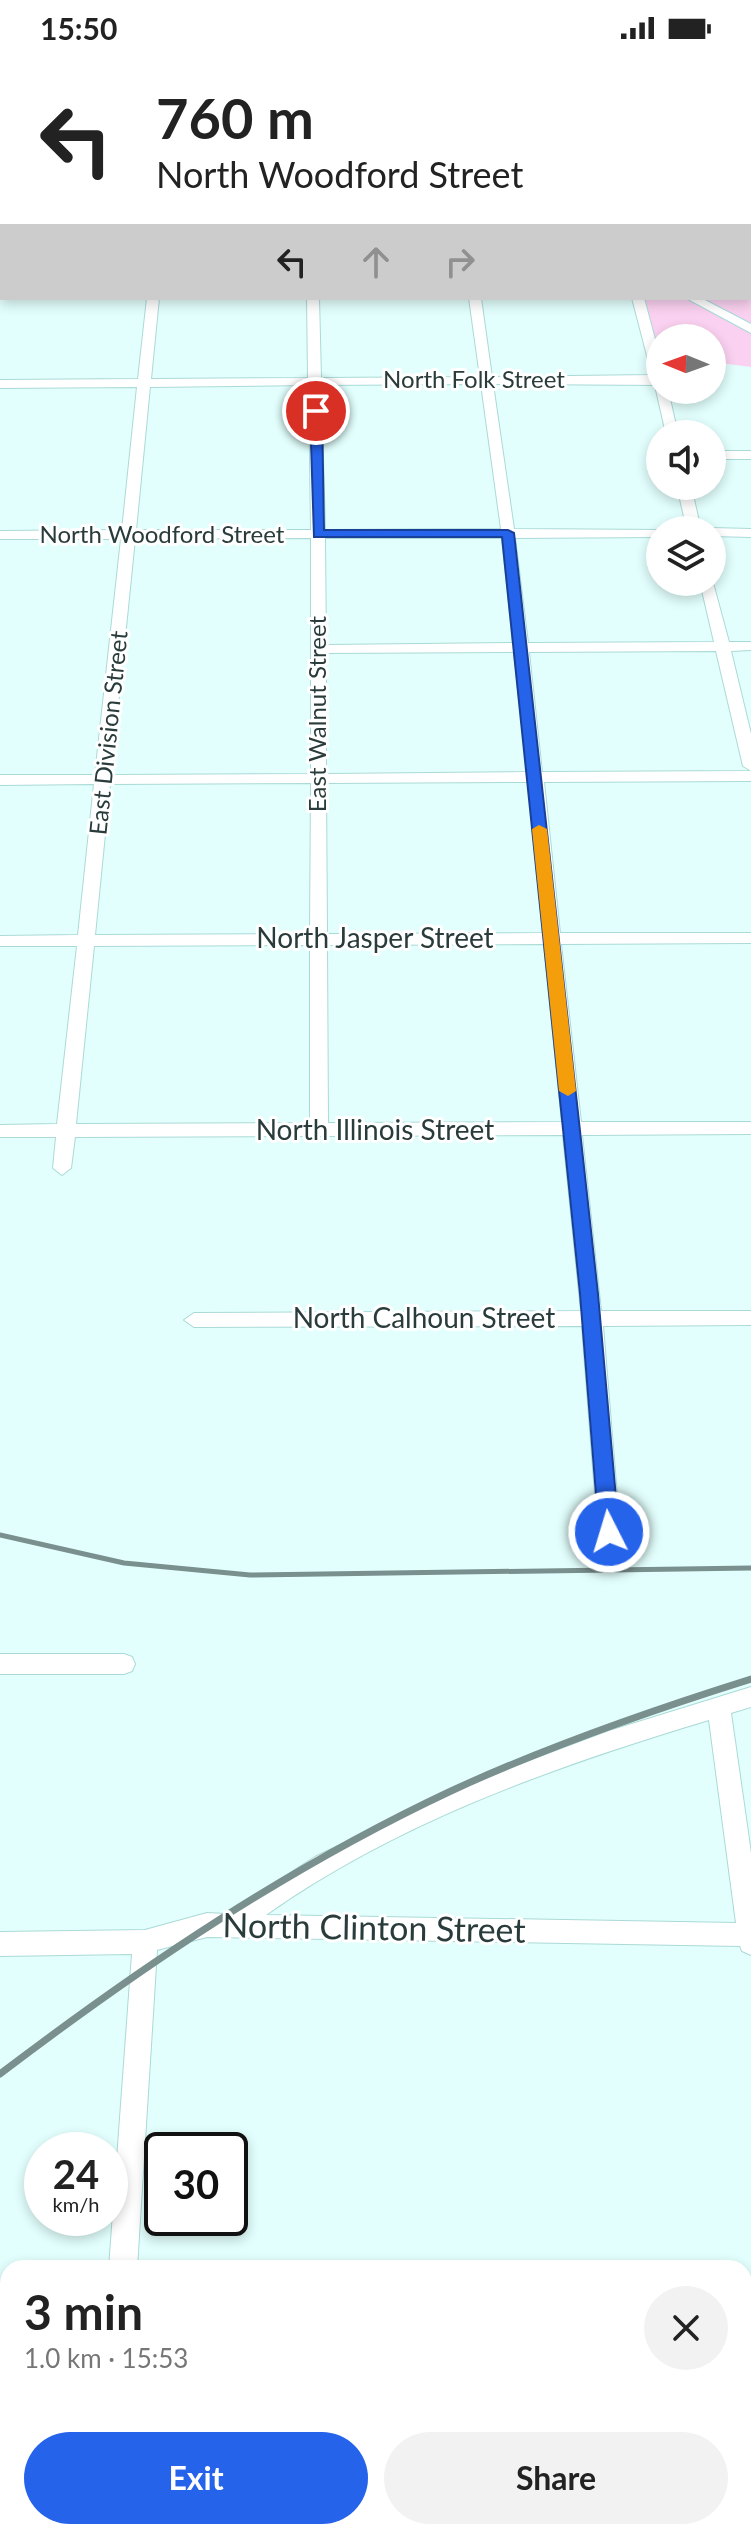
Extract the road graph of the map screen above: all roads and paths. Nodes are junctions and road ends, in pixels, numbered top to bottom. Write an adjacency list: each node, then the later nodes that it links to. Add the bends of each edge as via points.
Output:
1 (153, 300): 11 (street, East Division Street)
2 (313, 300): 8 (street, East Walnut Street)
3 (475, 300): 10 (street)
4 (639, 300): 6 (street)
5 (696, 300): 7 (street)
6 (646, 328)
7 (751, 329)
8 (316, 380): 10 (street, North Folk Street); 11 (street, North Folk Street); 19 (street, East Walnut Street)
9 (646, 380): 10 (street, North Folk Street)
10 (487, 381): 16 (street)
11 (145, 382): 12 (street, North Folk Street); 21 (street, East Division Street)
12 (0, 384)
13 (726, 455): 14 (street)
14 (751, 455)
15 (726, 532): 18 (street)
16 (508, 533): 17 (street, North Woodford Street); 19 (street, North Woodford Street); 25 (street)
17 (646, 533)
18 (751, 533)
19 (318, 534): 21 (street, North Woodford Street); 26 (street, East Walnut Street)
20 (0, 535): 21 (street, North Woodford Street)
21 (130, 535): 30 (street, East Division Street)
22 (710, 596): 23 (street)
23 (723, 646): 24 (street); 25 (street); 27 (street)
24 (751, 646)
25 (518, 647): 26 (street); 28 (street)
26 (317, 649): 31 (street, East Walnut Street)
27 (751, 766)
28 (535, 776): 29 (street); 31 (street); 33 (street)
29 (751, 776)
30 (104, 779): 31 (street); 32 (street); 37 (street, East Division Street)
31 (319, 779): 35 (street, East Walnut Street)
32 (0, 780)
33 (549, 937): 34 (street, North Jasper Street); 35 (street, North Jasper Street); 38 (street)
34 (751, 938)
35 (319, 939): 37 (street, North Jasper Street); 40 (street, East Walnut Street)
36 (0, 941): 37 (street, North Jasper Street)
37 (87, 941): 42 (street, East Division Street)
38 (572, 1128): 39 (street, North Illinois Street); 40 (street, North Illinois Street); 45 (street)
39 (751, 1128)
40 (319, 1130): 42 (street, North Illinois Street)
41 (0, 1131): 42 (street, North Illinois Street)
42 (66, 1131): 43 (street, East Division Street)
43 (62, 1168)
44 (751, 1318): 45 (street, North Calhoun Street)
45 (592, 1319): 46 (street, North Calhoun Street); 47 (street)
46 (194, 1320)
47 (609, 1532)
48 (0, 1664): 49 (street)
49 (124, 1664)
50 (751, 1697): 51 (street)
51 (719, 1707): 52 (street, via 568,1754 439,1807 273,1893); 53 (street)
52 (232, 1925): 53 (street, North Clinton Street); 54 (street, North Clinton Street, via 207,1925)
53 (750, 1935): 55 (street)
54 (145, 1942): 56 (street, North Clinton Street); 57 (street)
55 (751, 1943)
56 (0, 1944)
57 (124, 2260)

